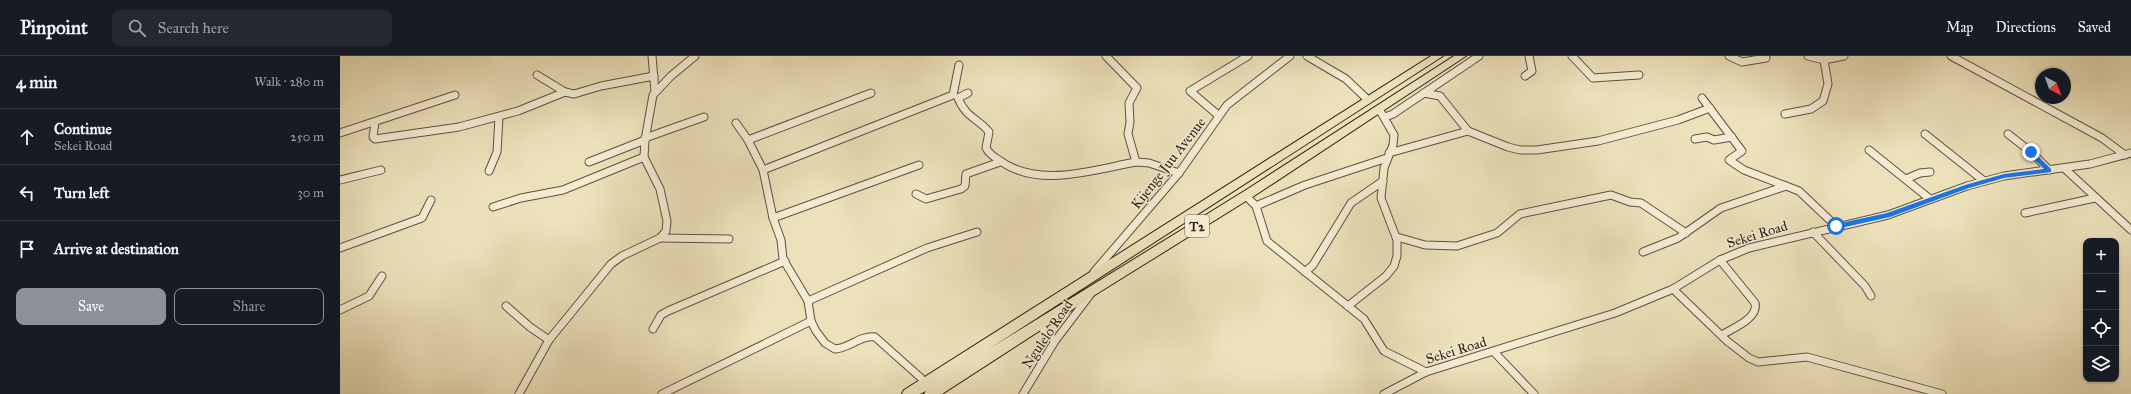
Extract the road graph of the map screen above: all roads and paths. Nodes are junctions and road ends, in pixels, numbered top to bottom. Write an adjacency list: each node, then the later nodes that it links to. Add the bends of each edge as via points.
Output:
1 (652, 56): 21 (street)
2 (695, 56): 24 (street)
3 (1106, 56): 53 (street, via 1137,88 1129,103 1128,134)
4 (1248, 56): 34 (street, via 1190,91)
5 (1290, 56): 34 (street, Kijenge Juu Avenue, via 1232,100)
6 (1307, 56): 30 (street, via 1344,75)
7 (1438, 56): 30 (highway, T2)
8 (1460, 56): 32 (highway, T2)
9 (1479, 56): 27 (street)
10 (1529, 56): 22 (street, via 1532,71)
11 (1572, 56): 20 (street, via 1593,78)
12 (1729, 56): 16 (street, via 1736,61 1746,62)
13 (1808, 56): 17 (street)
14 (1844, 56): 17 (street)
15 (1951, 56): 48 (street)
16 (1766, 58)
17 (1824, 60): 33 (street, via 1828,80 1824,100 1812,108)
18 (959, 65): 57 (street, via 956,92 953,95)
19 (536, 75): 23 (street)
20 (1639, 75)
21 (654, 76): 23 (street, via 578,93); 24 (street)
22 (1525, 76)
23 (565, 92): 35 (street)
24 (656, 92): 45 (street)
25 (871, 93): 46 (street)
26 (968, 93): 52 (street, via 958,98 959,103 976,122 988,129 986,148)
27 (1424, 93): 32 (street, via 1391,115); 39 (street, via 1440,96)
28 (455, 95): 37 (street)
29 (1702, 98): 31 (street)
30 (1368, 100): 66 (highway, T2)
31 (1710, 108): 39 (street, via 1678,120 1598,141 1536,150 1508,147); 43 (street)
32 (1382, 113): 49 (street, via 1394,139); 69 (highway, T2)
33 (1786, 114)
34 (1218, 115): 61 (street, Kijenge Juu Avenue)
35 (499, 116): 37 (street, via 459,127 379,139 373,137); 59 (street, via 497,152)
36 (704, 117): 45 (street)
37 (375, 122): 40 (street)
38 (736, 123): 46 (street)
39 (1468, 131): 49 (street)
40 (340, 133)
41 (1925, 134): 65 (street)
42 (2008, 134): 58 (street)
43 (1732, 137): 44 (street, via 1714,140 1708,137); 67 (street, via 1742,152 1730,158 1730,162)
44 (1695, 138)
45 (645, 139): 50 (street); 51 (street)
46 (748, 140): 57 (street)
47 (1869, 150): 62 (street)
48 (2128, 154): 55 (street, Sekei Road, via 2106,161)
49 (1388, 156): 64 (street); 74 (street, via 1305,185)
50 (644, 157): 75 (street, via 563,190 521,198); 85 (street, via 660,189 667,222 666,231)
51 (589, 162)
52 (1000, 162): 53 (street, via 1017,171 1045,176); 68 (street, via 966,174 965,186 961,189 926,199)
53 (1136, 162): 61 (street, via 1149,163)
54 (919, 166): 78 (street)
55 (2064, 168): 58 (street, Sekei Road); 70 (street)
56 (381, 170): 63 (street)
57 (763, 170): 78 (street)
58 (2049, 170): 65 (street, Sekei Road, via 2021,172)
59 (489, 171)
60 (1930, 172): 62 (street)
61 (1179, 173): 93 (street, Kijenge Juu Avenue)
62 (1906, 179): 71 (street)
63 (340, 180)
64 (1383, 181): 84 (street, via 1382,201); 91 (street, via 1351,203 1313,265)
65 (1984, 181): 71 (street, Sekei Road)
66 (1239, 182): 69 (highway); 73 (highway, T2)
67 (1786, 186): 79 (street, via 1799,191); 83 (street, via 1722,208)
68 (916, 194)
69 (1248, 195): 74 (street); 77 (highway, T2)
70 (2095, 198): 76 (street); 80 (street)
71 (1930, 199): 79 (street, Sekei Road, via 1888,215)
72 (431, 200): 87 (street, via 422,218)
73 (1202, 206): 77 (highway); 93 (highway, T2)
74 (1256, 206): 91 (street, via 1266,240)
75 (493, 207)
76 (2025, 213)
77 (1213, 216): 95 (highway, T2)
78 (773, 218): 90 (street)
79 (1836, 226): 82 (street, Sekei Road)
80 (2131, 230)
81 (977, 232): 97 (street, via 927,248)
82 (1813, 232): 89 (street, Sekei Road, via 1749,248); 96 (street, via 1865,286)
83 (1686, 233): 84 (street, via 1641,203 1611,195 1520,214 1497,232 1458,246 1446,248 1425,245); 88 (street)
84 (1397, 237): 99 (street, via 1398,253 1393,267)
85 (660, 238): 86 (street); 105 (street, via 611,264)
86 (729, 240)
87 (340, 248)
88 (1643, 252)
89 (1720, 260): 94 (street, Sekei Road); 104 (street, via 1756,307 1752,316)
90 (785, 261): 97 (street); 103 (street, via 668,311 661,315)
91 (1306, 272): 99 (street)
92 (382, 276): 100 (street, via 369,296)
93 (1090, 277): 113 (highway, T2)
94 (1673, 289): 104 (street); 107 (street, Sekei Road, via 1615,313)
95 (1094, 290): 102 (highway, T2); 106 (street, Ngulelo Road)
96 (1871, 296)
97 (808, 301): 101 (street)
98 (506, 306): 105 (street)
99 (1348, 306): 109 (street, via 1364,320 1384,351)
100 (340, 310)
101 (811, 321): 110 (street, via 822,339 835,349 844,348 866,337 875,337); 112 (street)
102 (1038, 325): 106 (street); 108 (highway, T2)
103 (653, 329)
104 (1722, 335): 119 (street, via 1754,361 1764,362 1793,356 1811,358)
105 (549, 340): 111 (street)
106 (1055, 341): 116 (street, Ngulelo Road)
107 (1494, 352): 109 (street, Sekei Road); 118 (street)
108 (977, 366): 114 (highway, T2); 115 (street)
109 (1426, 372): 117 (street, Sekei Road)
110 (921, 378)
111 (519, 394)
112 (662, 394)
113 (909, 394)
114 (931, 394)
115 (939, 394)
116 (1023, 394)
117 (1384, 394)
118 (1534, 394)
119 (1942, 394)

